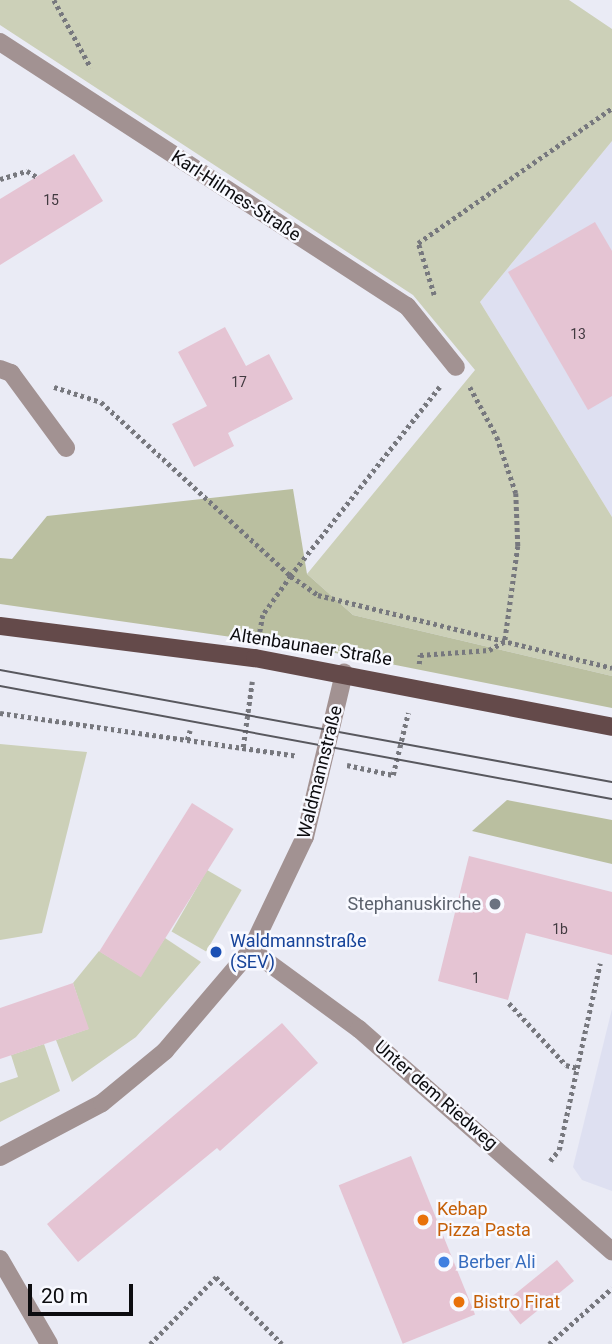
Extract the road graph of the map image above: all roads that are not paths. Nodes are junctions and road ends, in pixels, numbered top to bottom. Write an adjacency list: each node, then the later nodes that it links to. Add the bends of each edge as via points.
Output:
1 (0, 42): 2 (street, Karl-Hilmes-Straße, via 407,306)
2 (456, 367)
3 (6, 371): 4 (street)
4 (65, 448)
5 (0, 626): 6 (main road, Altenbaunaer Straße)
6 (344, 673): 7 (main road, Altenbaunaer Straße); 8 (street, Waldmannstraße, via 305,837)
7 (612, 727)
8 (251, 950): 9 (street, Waldmannstraße, via 219,995 113,1094 37,1142); 10 (street, Unter dem Riedweg, via 359,1029)
9 (0, 1157)
10 (610, 1246)
11 (0, 1259): 12 (street)
12 (49, 1344)

